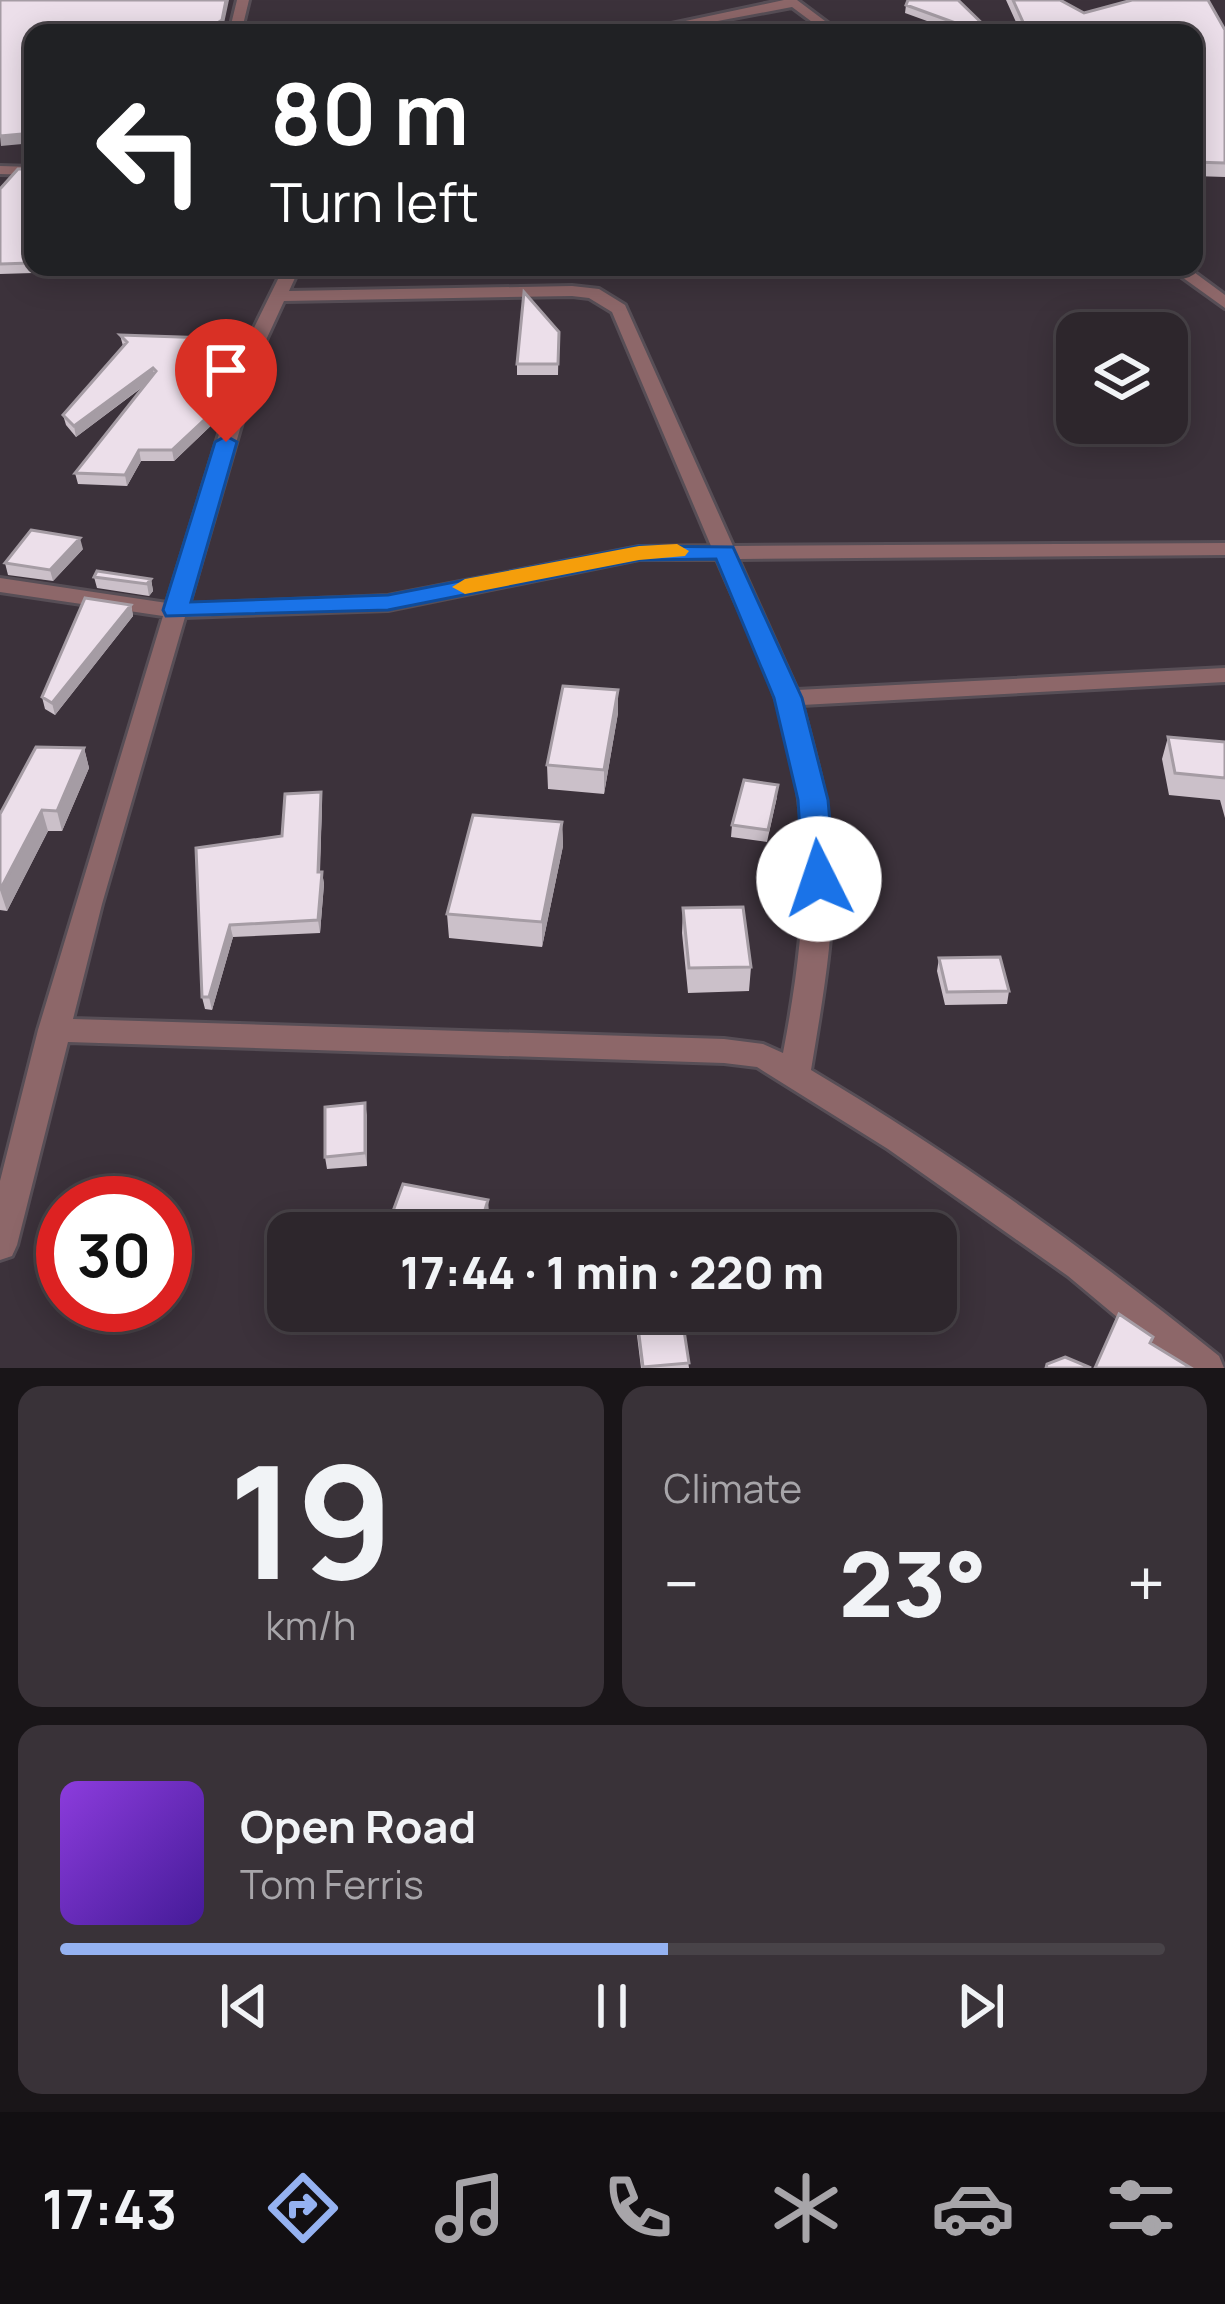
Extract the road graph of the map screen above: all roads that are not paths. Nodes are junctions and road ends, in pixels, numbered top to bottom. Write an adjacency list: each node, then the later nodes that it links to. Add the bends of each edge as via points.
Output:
1 (792, 1): 2 (street); 3 (street)
2 (679, 24)
3 (823, 24)
4 (287, 276): 6 (street)
5 (1188, 276): 7 (street)
6 (277, 296): 9 (street, via 572,291 609,300); 11 (street)
7 (1225, 303)
8 (1225, 549): 9 (street)
9 (725, 552): 11 (street, via 639,553 388,603); 13 (street)
10 (0, 586): 11 (street)
11 (176, 610): 14 (street)
12 (1225, 675): 13 (street)
13 (788, 698): 15 (street, via 813,800 819,879 817,950)
14 (53, 1030): 15 (street, via 724,1051 763,1056); 16 (street)
15 (795, 1074): 17 (street, via 1080,1265)
16 (0, 1245)
17 (1206, 1368)

